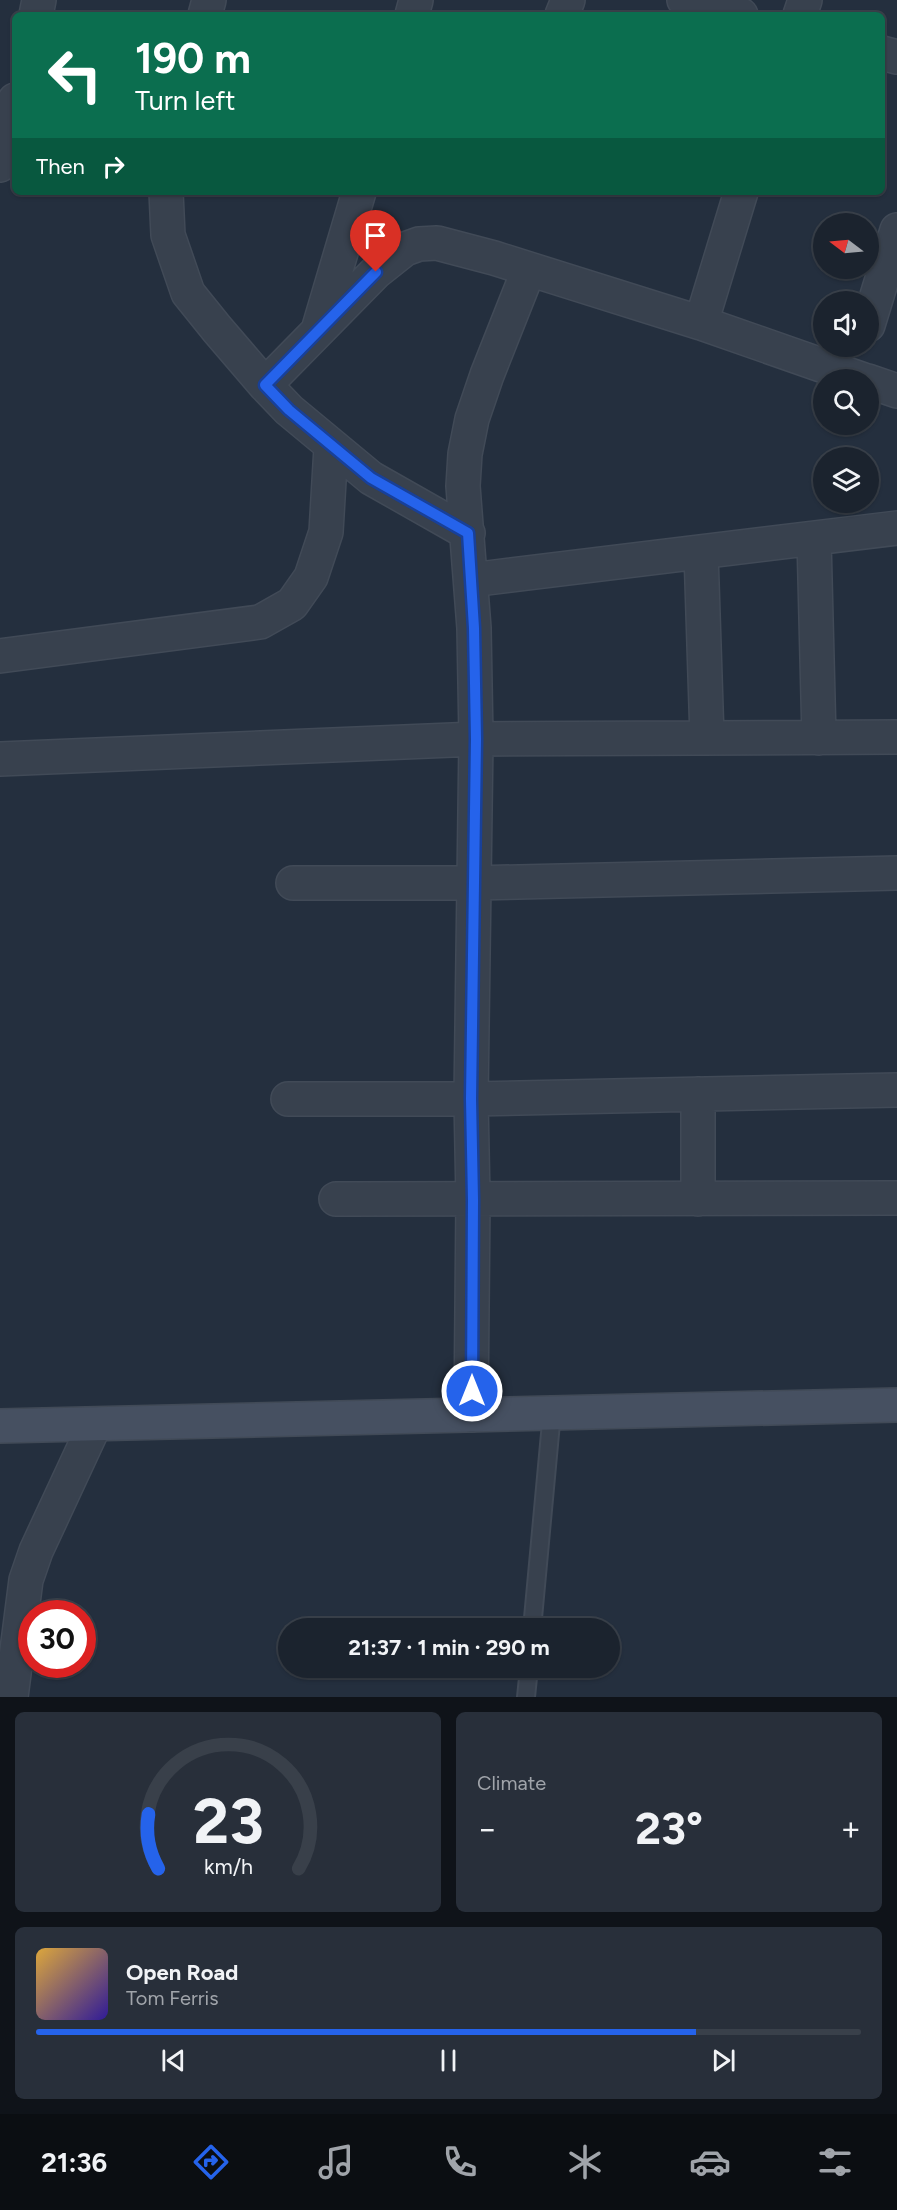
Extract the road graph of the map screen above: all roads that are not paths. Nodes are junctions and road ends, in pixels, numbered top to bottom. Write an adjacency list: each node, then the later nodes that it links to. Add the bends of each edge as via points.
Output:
1 (684, 0): 2 (street)
2 (730, 12)
3 (12, 114): 4 (street)
4 (0, 165)
5 (166, 195): 15 (street, via 168,235 188,293)
6 (358, 195): 12 (street)
7 (740, 195): 11 (street)
8 (897, 230): 10 (street)
9 (529, 269): 11 (street); 12 (street, via 437,243 419,244 405,249 376,272); 19 (street, via 472,419 463,486)
10 (878, 291)
11 (701, 323): 13 (street)
12 (318, 332): 15 (street)
13 (855, 369)
14 (879, 381): 16 (street)
15 (265, 385): 17 (street)
16 (897, 391)
17 (331, 447): 19 (street, via 371,478); 23 (street, via 326,532 311,577 292,604 260,622)
18 (897, 528): 20 (street)
19 (468, 533): 22 (street)
20 (814, 538): 21 (street); 26 (street)
21 (700, 552): 22 (street); 25 (street)
22 (471, 580): 27 (street)
23 (0, 656)
24 (897, 737): 26 (street)
25 (707, 738): 26 (street); 27 (street)
26 (819, 738)
27 (476, 739): 28 (street); 31 (street)
28 (0, 759)
29 (897, 873): 31 (street)
30 (293, 883): 31 (street)
31 (473, 884): 34 (street)
32 (897, 1090): 33 (street)
33 (698, 1094): 34 (street); 36 (street)
34 (471, 1099): 35 (street); 39 (street)
35 (288, 1100)
36 (698, 1198): 37 (street); 39 (street)
37 (897, 1198)
38 (336, 1199): 39 (street)
39 (473, 1200): 42 (street)
40 (897, 1405): 41 (main road)
41 (552, 1412): 42 (main road); 45 (lane)
42 (471, 1415): 43 (main road)
43 (95, 1424): 44 (main road); 47 (street, via 26,1580)
44 (0, 1426)
45 (533, 1618)
46 (528, 1678): 48 (lane)
47 (11, 1697)
48 (526, 1697)

